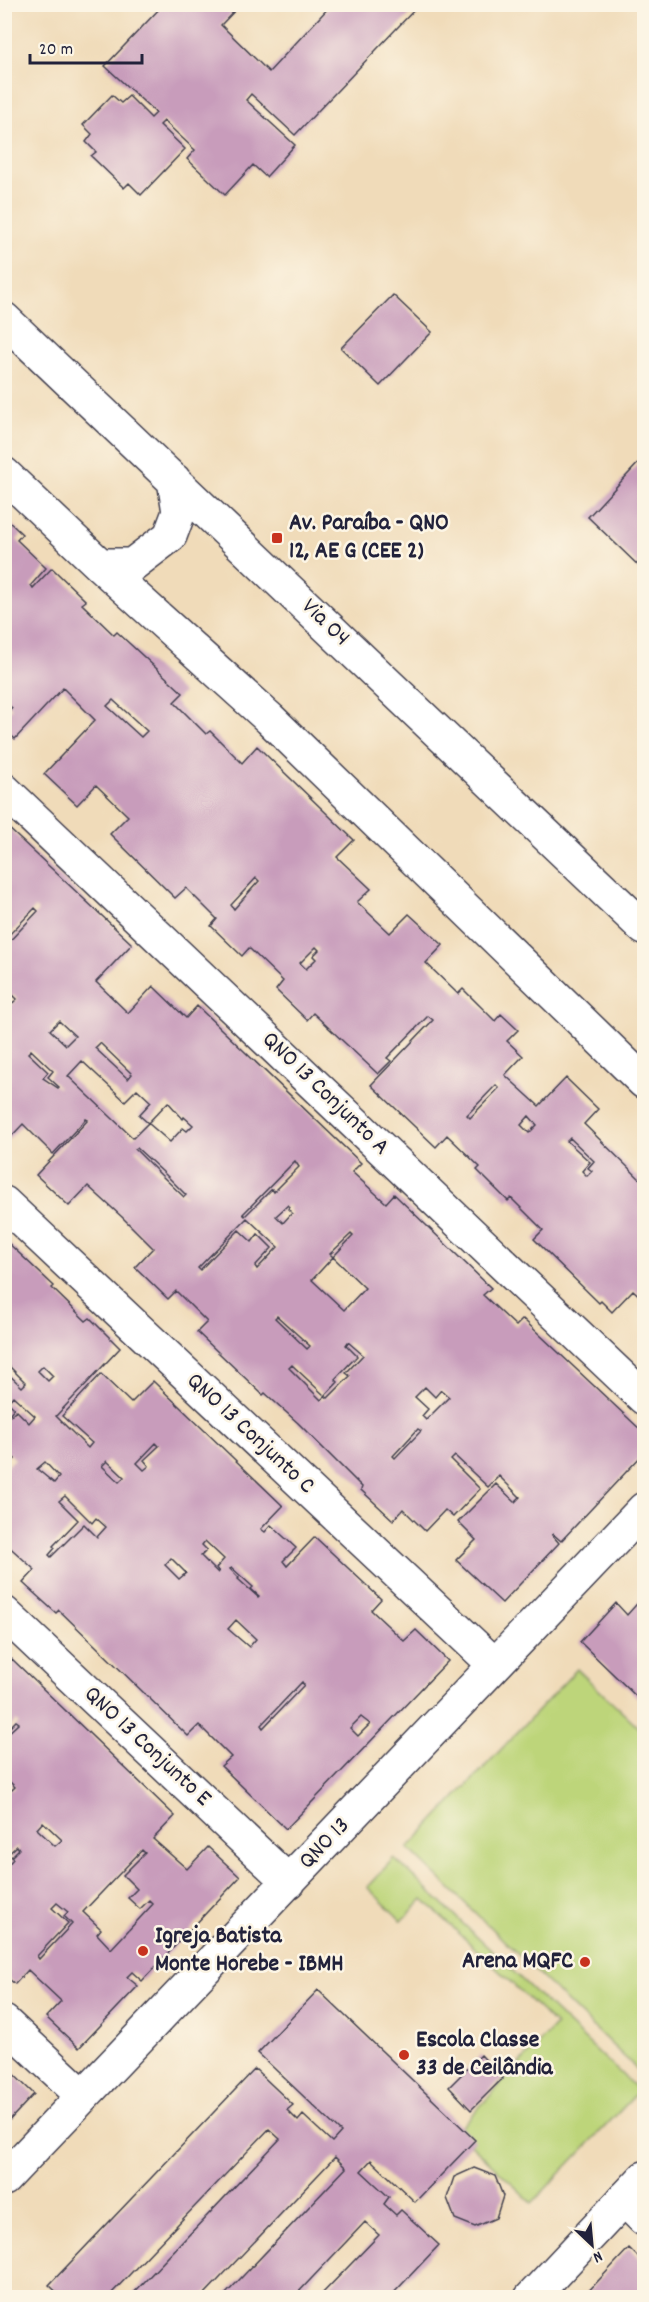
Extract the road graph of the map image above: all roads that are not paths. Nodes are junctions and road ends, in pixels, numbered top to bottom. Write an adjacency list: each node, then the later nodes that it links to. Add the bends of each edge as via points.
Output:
1 (4, 320): 3 (street, Via O4)
2 (4, 474): 4 (street)
3 (174, 480): 4 (street, via 179,512 170,536 132,565); 6 (street, Via O4)
4 (100, 565): 7 (street, via 270,719)
5 (4, 790): 9 (street, QNO 13 Conjunto A)
6 (645, 928)
7 (645, 1082)
8 (4, 1203): 12 (street, QNO 13 Conjunto C)
9 (645, 1398)
10 (645, 1509): 12 (street, QNO 13)
11 (4, 1613): 13 (street, QNO 13 Conjunto E)
12 (495, 1665): 13 (street, QNO 13)
13 (289, 1882): 15 (street, QNO 13)
14 (4, 2022): 15 (street)
15 (83, 2096): 16 (street, QNO 13)
16 (4, 2179)
17 (638, 2199): 18 (street)
18 (531, 2298)

